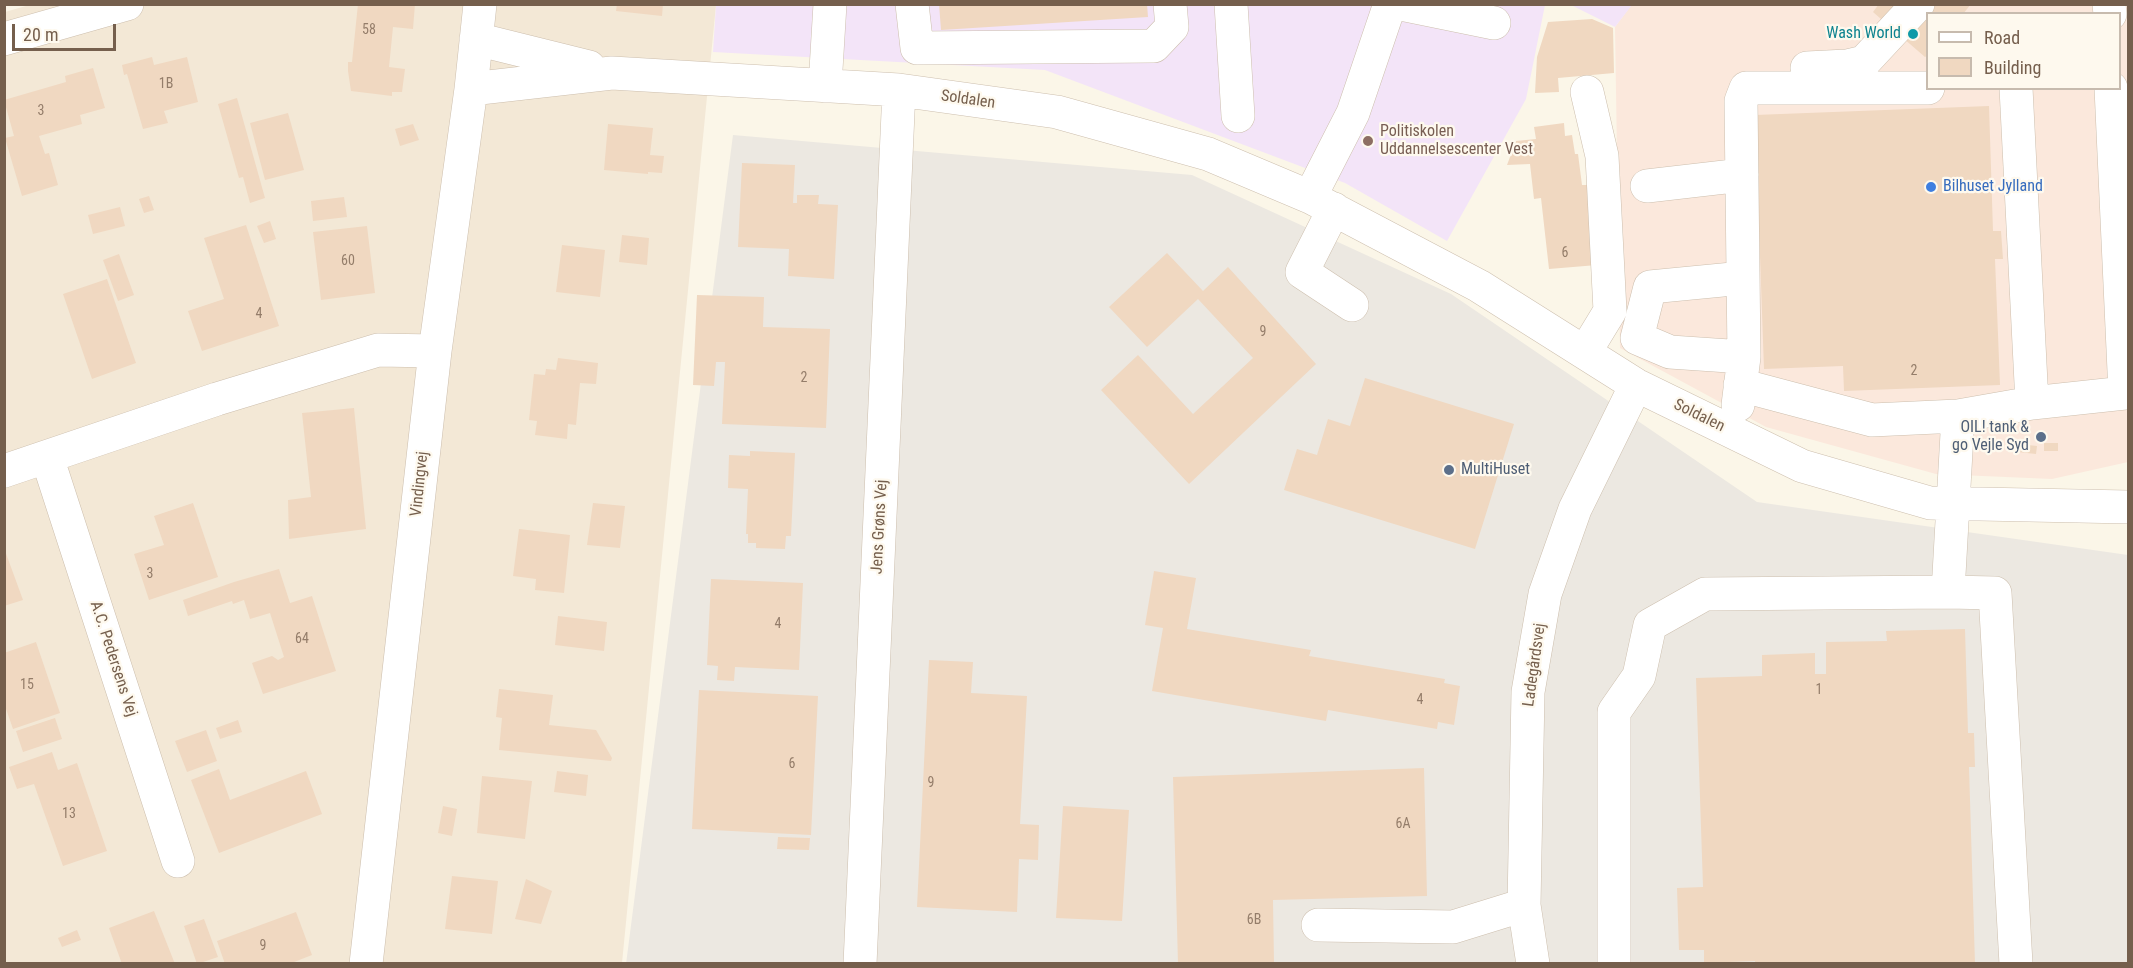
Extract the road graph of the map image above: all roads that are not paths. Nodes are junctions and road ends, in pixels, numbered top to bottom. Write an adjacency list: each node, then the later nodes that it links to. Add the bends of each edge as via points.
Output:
1 (127, 4): 11 (street)
2 (480, 4): 12 (street, Vindingvej)
3 (830, 4): 14 (street)
4 (912, 4): 5 (street, via 917,48 1154,46 1172,27)
5 (1170, 4)
6 (1231, 4): 22 (street)
7 (1390, 4): 25 (street)
8 (1401, 4): 10 (street)
9 (1918, 4): 15 (street, via 1864,62 1759,69)
10 (1494, 23)
11 (4, 39)
12 (476, 39): 13 (street, Soldalen); 17 (street, Vindingvej)
13 (612, 73): 14 (street, Soldalen); 17 (street, Soldalen)
14 (825, 86): 18 (street, Soldalen)
15 (1746, 88): 16 (street); 23 (street, via 1741,101)
16 (1926, 88)
17 (471, 89): 28 (street, Vindingvej)
18 (899, 90): 25 (street, Soldalen, via 1057,112 1208,154); 44 (street, Jens Grøns Vej)
19 (2016, 90): 32 (street)
20 (2111, 90): 32 (street, via 2125,393)
21 (1587, 92): 29 (street, via 1602,156 1610,311)
22 (1238, 116)
23 (1742, 175): 24 (street); 26 (street)
24 (1647, 186)
25 (1322, 203): 27 (street, via 1302,272); 29 (street, Soldalen, via 1479,286)
26 (1743, 278): 30 (street); 30 (street, via 1650,287 1637,338 1671,352)
27 (1352, 305)
28 (435, 351): 35 (street, via 378,350); 43 (street, Vindingvej)
29 (1585, 352): 31 (street, Soldalen)
30 (1742, 371): 33 (street, via 1872,420); 34 (street)
31 (1636, 385): 34 (street, Soldalen); 41 (street, Ladegårdsvej, via 1575,509 1545,594 1528,692)
32 (2032, 403): 33 (street)
33 (1958, 416): 37 (street)
34 (1734, 434): 37 (street, Soldalen, via 1802,466 1930,503)
35 (47, 457): 36 (street); 40 (street, A.C. Pedersens Vej)
36 (4, 471)
37 (1954, 503): 38 (street, Soldalen); 39 (street)
38 (2128, 507)
39 (1948, 591): 46 (street, via 1705,594 1650,625 1639,676 1614,712); 47 (street, via 1995,593)
40 (178, 861)
41 (1524, 905): 42 (street, via 1453,927); 45 (street, Ladegårdsvej)
42 (1318, 925)
43 (366, 963)
44 (860, 963)
45 (1533, 963)
46 (1614, 963)
47 (2016, 963)

